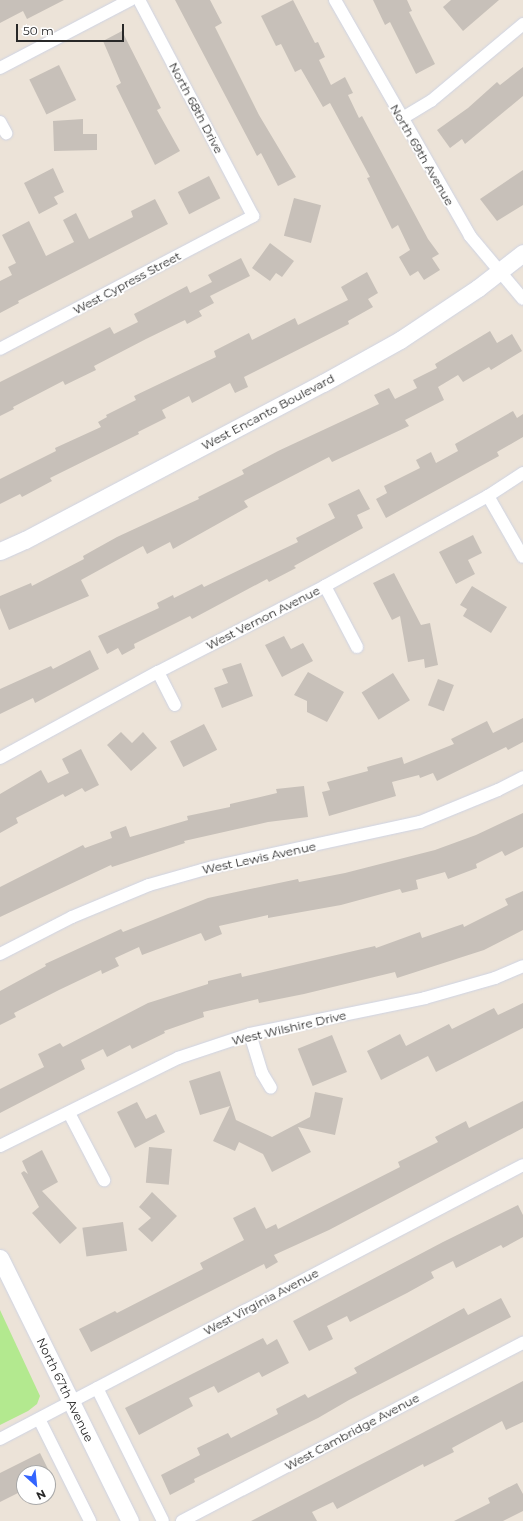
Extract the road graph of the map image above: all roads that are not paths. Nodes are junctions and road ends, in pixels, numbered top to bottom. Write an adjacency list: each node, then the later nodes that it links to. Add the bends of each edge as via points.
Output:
1 (130, 0): 5 (street)
2 (139, 0): 7 (street, North 68th Drive)
3 (335, 0): 6 (street, North 69th Avenue)
4 (523, 24): 6 (street, via 430,101)
5 (0, 68)
6 (401, 119): 9 (street, North 69th Avenue, via 470,236)
7 (253, 216): 11 (street, West Cypress Street)
8 (523, 253): 9 (street, West Encanto Boulevard)
9 (499, 272): 10 (street, North 69th Avenue); 14 (street, West Encanto Boulevard, via 434,318 323,383)
10 (523, 300)
11 (0, 349)
12 (523, 473): 13 (street, West Vernon Avenue)
13 (488, 496): 15 (street); 16 (street, West Vernon Avenue)
14 (0, 551)
15 (523, 557)
16 (325, 586): 17 (street); 18 (street, West Vernon Avenue)
17 (357, 647)
18 (158, 672): 19 (street); 20 (street, West Vernon Avenue)
19 (175, 705)
20 (0, 758)
21 (523, 777): 22 (street, West Lewis Avenue, via 420,822 212,867 149,885 72,917)
22 (0, 954)
23 (523, 966): 24 (street, West Wilshire Drive, via 495,978 425,998)
24 (250, 1034): 25 (street, via 262,1073); 26 (street, West Wilshire Drive, via 178,1058)
25 (271, 1088)
26 (69, 1113): 27 (street, West Wilshire Drive); 29 (street)
27 (0, 1146)
28 (523, 1165): 32 (street, West Virginia Avenue)
29 (104, 1180)
30 (0, 1258): 33 (street, North 67th Avenue)
31 (523, 1343): 39 (street, West Cambridge Avenue)
32 (97, 1388): 33 (street, West Virginia Avenue); 38 (street)
33 (70, 1402): 34 (street, West Virginia Avenue); 37 (street, North 67th Avenue)
34 (39, 1419): 35 (street, West Virginia Avenue); 36 (street)
35 (0, 1439)
36 (90, 1521)
37 (130, 1521)
38 (163, 1521)
39 (182, 1521)

